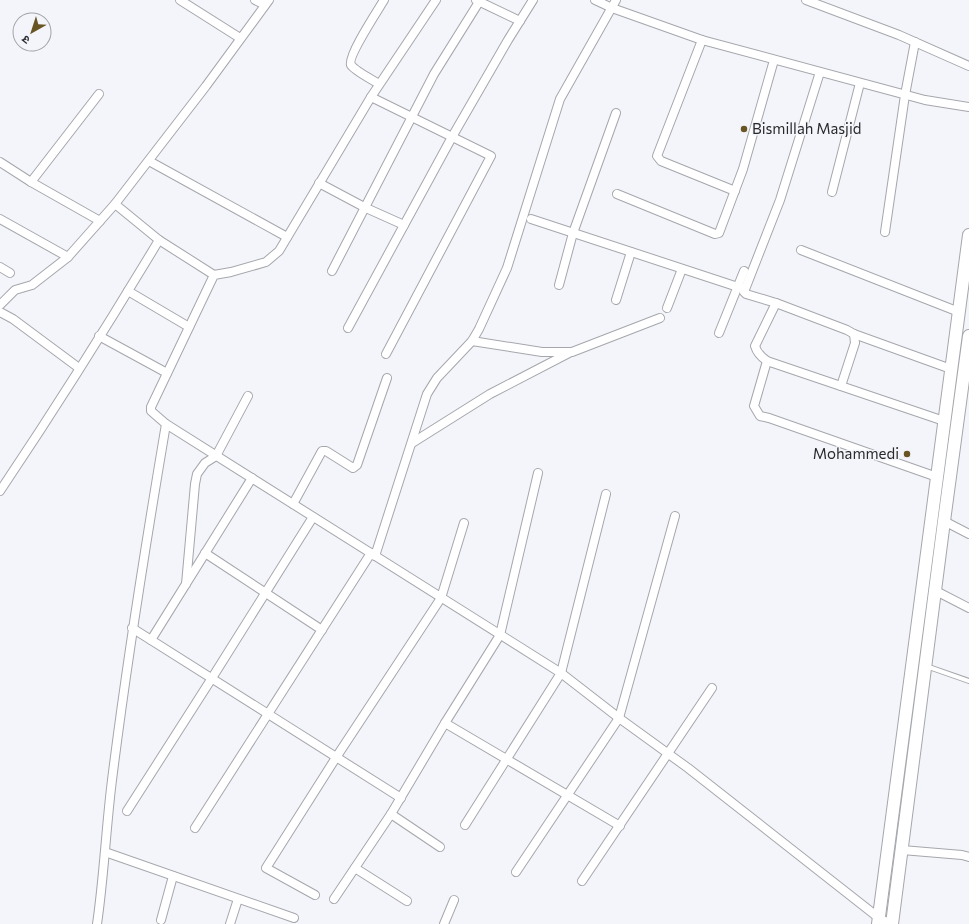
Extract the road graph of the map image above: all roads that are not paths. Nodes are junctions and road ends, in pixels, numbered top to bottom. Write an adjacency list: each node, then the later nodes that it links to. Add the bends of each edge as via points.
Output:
1 (180, 0): 12 (street)
2 (255, 0): 9 (street)
3 (384, 0): 19 (street, via 360,40 350,64)
4 (436, 0): 19 (street)
5 (533, 0): 11 (street)
6 (595, 0): 10 (street)
7 (806, 0): 14 (street)
8 (477, 1): 11 (street); 25 (street, via 434,74)
9 (267, 3): 12 (street)
10 (614, 4): 13 (street); 70 (street, via 560,99 507,268)
11 (520, 21): 26 (street)
12 (240, 38): 27 (street)
13 (702, 40): 15 (street); 31 (street, via 657,156 661,161)
14 (915, 42): 16 (street); 21 (street)
15 (774, 60): 17 (street); 31 (street)
16 (969, 66)
17 (820, 72): 18 (street); 55 (street, via 780,200)
18 (860, 82): 21 (street); 32 (street)
19 (379, 84): 22 (street)
20 (99, 94): 29 (street)
21 (905, 95): 23 (street); 40 (street)
22 (371, 97): 25 (street); 30 (street)
23 (969, 108)
24 (616, 113): 41 (street)
25 (412, 118): 26 (street); 35 (street)
26 (452, 137): 39 (street); 73 (street, via 491,156)
27 (149, 161): 34 (street); 43 (street)
28 (0, 162): 29 (street)
29 (31, 182): 38 (street)
30 (319, 183): 35 (street); 43 (street)
31 (735, 191): 33 (street, via 719,233 715,234)
32 (832, 192)
33 (617, 194)
34 (116, 204): 38 (street); 44 (street)
35 (366, 208): 39 (street); 50 (street)
36 (0, 219): 47 (street)
37 (531, 219): 41 (street)
38 (100, 221): 47 (street)
39 (404, 225): 65 (street)
40 (885, 232)
41 (573, 233): 46 (street); 54 (street)
42 (969, 235): 62 (street)
43 (287, 237): 53 (street, via 279,251 266,262)
44 (159, 240): 53 (street); 56 (street)
45 (801, 250): 62 (street)
46 (631, 252): 49 (street); 57 (street)
47 (68, 257): 59 (street, via 32,285 15,290)
48 (0, 267): 52 (street)
49 (682, 268): 55 (street); 60 (street)
50 (332, 271)
51 (744, 271): 55 (street)
52 (10, 274)
53 (214, 275): 64 (street)
54 (558, 285)
55 (741, 288): 58 (street, via 746,294); 66 (street)
56 (128, 291): 64 (street); 68 (street)
57 (616, 300)
58 (776, 303): 67 (street); 74 (street, via 755,346 757,352)
59 (0, 305)
60 (667, 308)
61 (0, 312): 75 (street)
62 (959, 312): 76 (street)
63 (660, 318): 71 (street)
64 (189, 327): 77 (street)
65 (348, 328)
66 (719, 333)
67 (854, 334): 76 (street); 79 (street, via 854,343)
68 (100, 336): 75 (street); 77 (street)
69 (969, 336): 72 (street)
70 (472, 341): 71 (street, via 542,352); 83 (street, via 437,378 427,394)
71 (572, 352): 83 (street, via 490,394)
72 (968, 353): 93 (street)
73 (386, 354)
74 (767, 361): 79 (street); 86 (street, via 754,406 760,416)
75 (79, 368): 88 (street)
76 (951, 369): 81 (street)
77 (167, 373): 82 (street, via 150,407 151,411)
78 (387, 378): 90 (street, via 357,465 353,468 322,451)
79 (841, 386): 81 (street)
80 (248, 396): 84 (street)
81 (944, 421): 86 (street)
82 (166, 424): 84 (street); 103 (street)
83 (412, 443): 97 (street)
84 (216, 456): 87 (street); 98 (street, via 205,463 194,484)
85 (538, 473): 105 (street)
86 (937, 477): 140 (street)
87 (252, 478): 90 (street); 96 (street)
88 (0, 492)
89 (606, 494): 108 (street)
90 (293, 504): 92 (street)
91 (675, 516): 113 (street)
92 (313, 517): 97 (street); 100 (street)
93 (944, 521): 95 (street); 99 (street)
94 (464, 523): 101 (street)
95 (969, 534)
96 (205, 553): 98 (street); 100 (street)
97 (373, 554): 101 (street); 104 (street)
98 (186, 584): 106 (street)
99 (936, 590): 102 (street); 107 (street)
100 (266, 593): 104 (street); 109 (street)
101 (441, 598): 105 (street); 116 (street)
102 (969, 608)
103 (132, 628): 106 (street); 127 (street, via 111,782)
104 (322, 630): 112 (street)
105 (500, 635): 108 (street); 114 (street)
106 (151, 640): 109 (street)
107 (926, 666): 110 (lane); 126 (street)
108 (561, 673): 113 (street); 117 (street)
109 (212, 678): 112 (street); 120 (street)
110 (969, 681)
111 (712, 688): 115 (street)
112 (268, 713): 116 (street); 124 (street)
113 (619, 718): 115 (street); 118 (street)
114 (445, 723): 117 (street); 119 (street)
115 (669, 754): 123 (street); 140 (street)
116 (337, 756): 119 (street); 133 (street, via 266,868)
117 (506, 759): 118 (street); 122 (street)
118 (568, 795): 123 (street); 130 (street)
119 (401, 798): 121 (street)
120 (127, 811)
121 (391, 814): 125 (street); 129 (street)
122 (465, 825)
123 (620, 826): 132 (street)
124 (195, 828)
125 (440, 846)
126 (902, 850): 128 (street); 144 (street)
127 (106, 852): 131 (street); 141 (street)
128 (969, 857)
129 (355, 868): 135 (street); 137 (street)
130 (516, 872)
131 (173, 876): 134 (street); 139 (street)
132 (582, 881)
133 (315, 895)
134 (238, 899): 138 (street); 142 (street)
135 (334, 899)
136 (454, 900): 143 (street)
137 (407, 901)
138 (294, 918)
139 (161, 920)
140 (878, 921): 144 (street)
141 (97, 924)
142 (230, 924)
143 (444, 924)
144 (892, 924)

